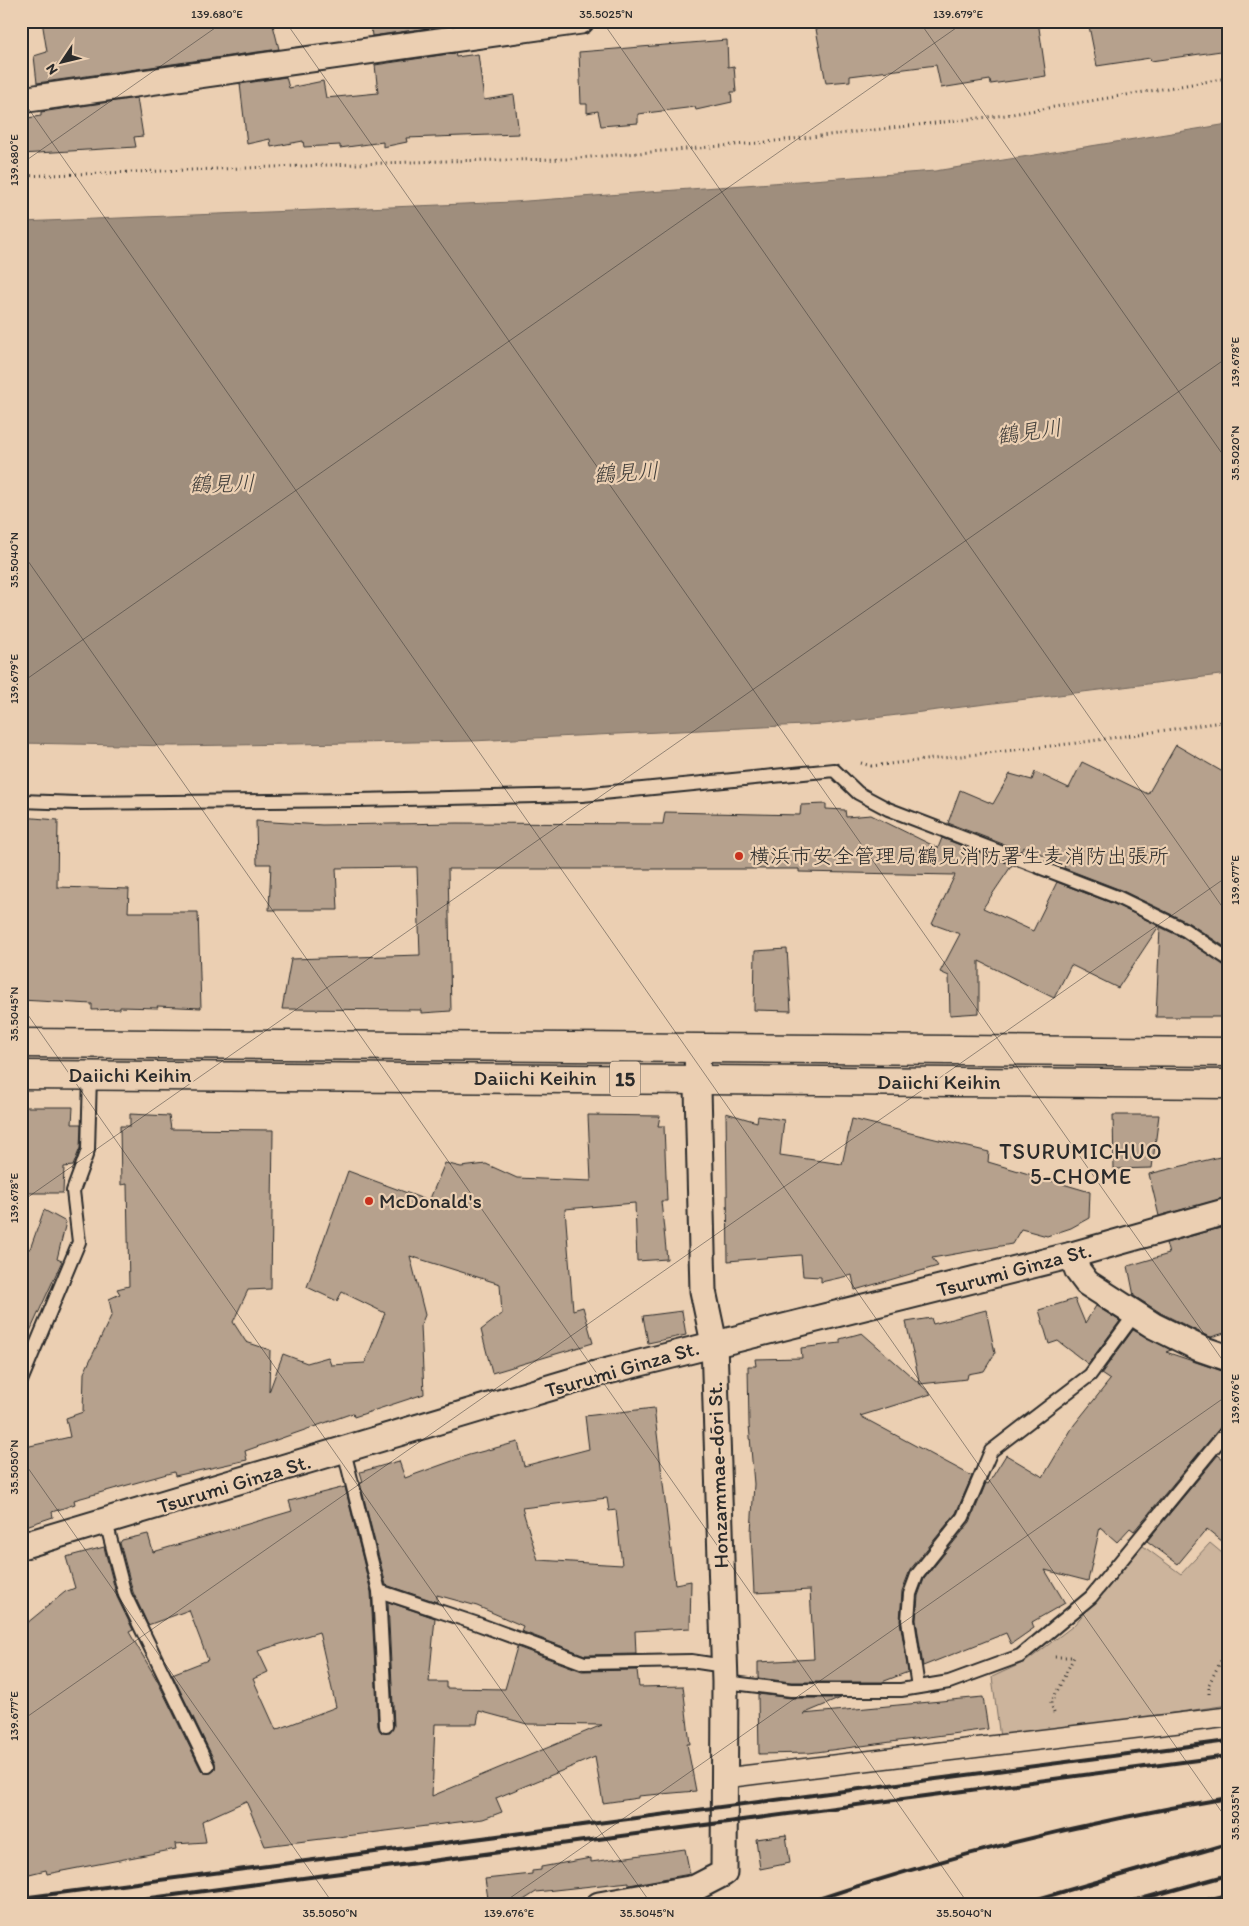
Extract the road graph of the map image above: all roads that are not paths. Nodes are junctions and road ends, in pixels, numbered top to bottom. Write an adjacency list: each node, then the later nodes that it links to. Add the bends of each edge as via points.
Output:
1 (581, 21): 2 (street)
2 (21, 100)
3 (21, 801): 4 (lane, via 78,803 582,795 834,770 858,793 888,809 1117,897 1185,930)
4 (1228, 959)
5 (21, 1043): 6 (highway, Daiichi Keihin / 15)
6 (697, 1048): 7 (highway, Daiichi Keihin / 15); 10 (street, Honzammae-dōri St.)
7 (1228, 1052)
8 (21, 1075): 9 (highway, Daiichi Keihin / 15)
9 (90, 1075): 10 (highway, Daiichi Keihin / 15); 17 (lane, via 88,1150 73,1191 79,1242)
10 (697, 1080): 11 (highway, Daiichi Keihin / 15); 15 (street, Honzammae-dōri St., via 703,1291)
11 (1228, 1084)
12 (1228, 1211): 13 (street, Tsurumi Ginza St.)
13 (1072, 1255): 14 (street, via 1087,1283); 15 (street, Tsurumi Ginza St., via 828,1318)
14 (1135, 1314): 16 (street, via 1199,1348); 24 (lane, via 1090,1375 991,1451 963,1516 917,1575 910,1594 908,1620)
15 (714, 1343): 19 (street, Tsurumi Ginza St., via 596,1374); 23 (street, Honzammae-dōri St.)
16 (1228, 1358)
17 (21, 1380)
18 (1228, 1430): 24 (lane, via 1090,1597 1020,1656 949,1682)
19 (344, 1451): 20 (street, Tsurumi Ginza St.); 22 (lane)
20 (106, 1522): 21 (street, Tsurumi Ginza St.); 27 (lane, via 125,1595)
21 (21, 1546)
22 (379, 1591): 23 (lane, via 584,1663 691,1661); 26 (lane)
23 (725, 1674): 24 (lane, via 791,1690 901,1690); 28 (street, Honzammae-dōri St.)
24 (918, 1687)
25 (1228, 1717): 28 (street)
26 (386, 1726)
27 (208, 1766)
28 (725, 1778): 29 (street, Honzammae-dōri St., via 724,1873 694,1888)
29 (599, 1905)

